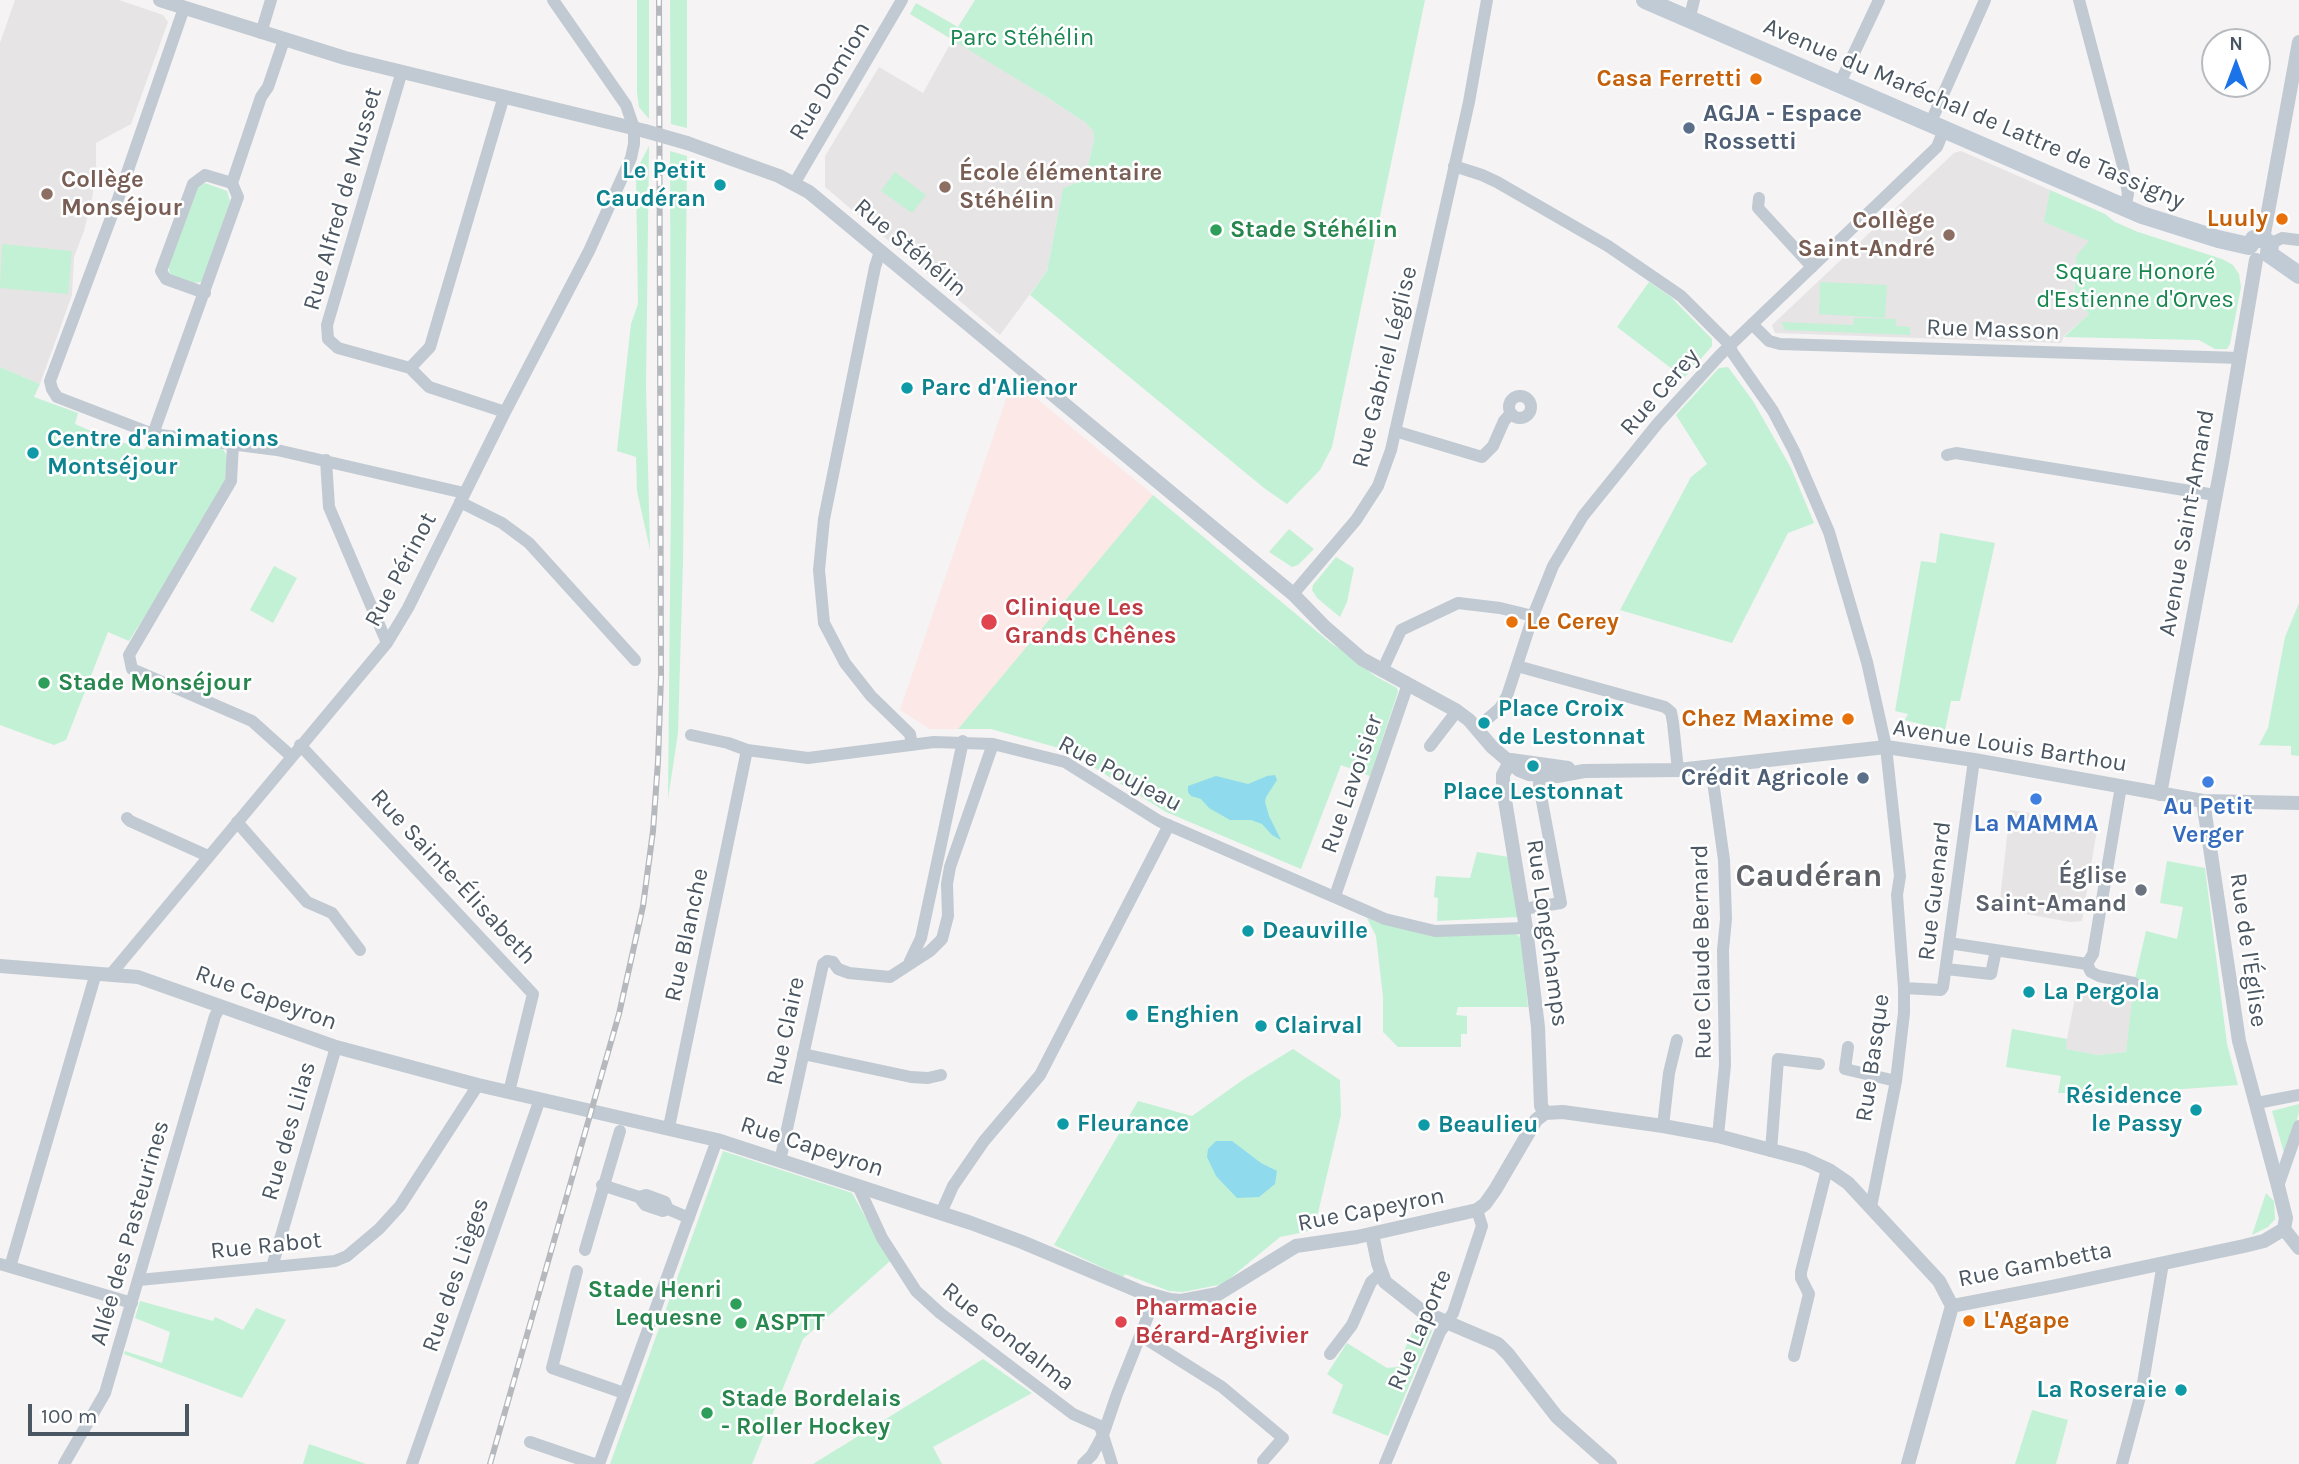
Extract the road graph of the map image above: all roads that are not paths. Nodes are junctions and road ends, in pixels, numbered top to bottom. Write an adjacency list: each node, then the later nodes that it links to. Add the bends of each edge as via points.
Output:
1 (160, 0): 11 (street, Rue Stéhélin)
2 (271, 0): 13 (street)
3 (553, 0): 20 (street)
4 (902, 0): 23 (street, Rue Domion)
5 (1487, 0): 21 (street, Rue Gabriel Léglise)
6 (1645, 0): 12 (main road, Avenue du Maréchal de Lattre de Tassigny)
7 (1694, 0): 12 (street)
8 (1879, 0): 17 (street)
9 (1985, 0): 19 (street, Rue Cerey)
10 (2079, 0): 25 (street, via 2123,166)
11 (184, 8): 13 (street, Rue Stéhélin); 39 (street, via 50,381 57,397)
12 (1689, 20): 17 (main road, Avenue du Maréchal de Lattre de Tassigny)
13 (261, 33): 14 (street, Rue Stéhélin)
14 (284, 40): 16 (street, Rue Stéhélin); 22 (street)
15 (2299, 42): 27 (street, Avenue Saint-Amand)
16 (402, 71): 18 (street, Rue Stéhélin); 35 (street, Rue Alfred de Musset, via 327,325 328,339 338,348)
17 (1839, 85): 19 (main road, Avenue du Maréchal de Lattre de Tassigny)
18 (504, 96): 20 (street, Rue Stéhélin); 35 (street, via 430,347)
19 (1937, 127): 25 (main road, Avenue du Maréchal de Lattre de Tassigny); 29 (street, Rue Cerey, via 1937,147)
20 (639, 130): 23 (street, Rue Stéhélin, bridge, via 687,143); 36 (street, Rue Périnot, via 589,251)
21 (1454, 166): 33 (street, Rue Basque, via 1497,182 1608,246 1681,296); 38 (street, Rue Gabriel Léglise)
22 (232, 183): 31 (street, via 238,197); 31 (street, via 205,176 192,184 161,271 166,279)
23 (794, 184): 28 (street, Rue Stéhélin)
24 (1759, 198): 29 (street, via 1758,208)
25 (2125, 208): 27 (main road, Avenue du Maréchal de Lattre de Tassigny)
26 (2299, 240): 27 (street, via 2282,238)
27 (2261, 249): 30 (main road, Avenue du Maréchal de Lattre de Tassigny); 34 (street, Avenue Saint-Amand)
28 (880, 252): 45 (street, Rue Stéhélin); 58 (street, via 824,519 819,570 824,623 845,663 910,734)
29 (1812, 267): 32 (street, Rue Cerey)
30 (2299, 275)
31 (205, 293): 39 (street)
32 (1752, 324): 33 (street, Rue Cerey); 34 (street, Rue Masson, via 1769,341 1780,344)
33 (1730, 345): 46 (street, Rue Cerey, via 1658,423 1583,516 1560,553); 60 (street, Rue Basque, via 1773,411 1829,532)
34 (2240, 358): 43 (street, Avenue Saint-Amand)
35 (410, 368): 36 (street, via 429,387)
36 (505, 412): 44 (street, Rue Périnot)
37 (1511, 413): 38 (street, via 1482,457)
38 (1395, 431): 45 (street, Rue Gabriel Léglise, via 1378,486 1356,520)
39 (153, 434): 40 (street)
40 (233, 445): 42 (street); 62 (street, via 231,481 129,655 132,669 252,721)
41 (1947, 455): 43 (street)
42 (326, 460): 44 (street); 47 (street, via 329,507)
43 (2215, 495): 70 (street, Avenue Saint-Amand)
44 (462, 497): 47 (street, Rue Périnot); 48 (street, via 523,538)
45 (1293, 594): 50 (street, Rue Stéhélin, via 1333,635)
46 (1533, 617): 49 (street, Rue Cerey); 50 (street, via 1458,603 1401,630)
47 (387, 643): 57 (street, Rue Périnot)
48 (635, 660)
49 (1517, 666): 53 (street, Rue Cerey, via 1500,708); 66 (street, via 1665,707 1671,712)
50 (1382, 671): 51 (street, Rue Stéhélin)
51 (1408, 684): 52 (street, Rue Stéhélin); 79 (street, Rue Lavoisier)
52 (1457, 711): 53 (street, Rue Stéhélin); 59 (street)
53 (1476, 728): 63 (street, Rue Stéhélin)
54 (691, 735): 61 (street, Rue Poujeau)
55 (963, 741): 56 (street, Rue Poujeau); 58 (street, Rue Poujeau); 77 (street)
56 (993, 744): 75 (street, Rue Poujeau, via 1065,762); 78 (street, Rue Claire)
57 (300, 746): 62 (street, Rue Périnot); 101 (street, Rue Sainte-Élisabeth, via 533,994)
58 (912, 746): 61 (street, Rue Poujeau, via 808,758)
59 (1430, 746)
60 (1886, 747): 64 (street, Avenue Louis Barthou); 65 (street, Avenue Louis Barthou); 91 (street, Rue Basque, via 1900,876 1897,895)
61 (747, 750): 108 (street, Rue Blanche)
62 (291, 756): 74 (street, Rue Périnot)
63 (1511, 760): 67 (street); 68 (street, via 1519,770); 80 (street, Rue Longchamps, via 1503,775 1503,789)
64 (1974, 760): 69 (street, Avenue Louis Barthou); 82 (street, Rue Guenard)
65 (1711, 767): 66 (street, Avenue Louis Barthou); 110 (street, Rue Claude Bernard, via 1723,847 1726,919 1725,1075)
66 (1678, 770): 67 (street, Avenue Louis Barthou)
67 (1584, 771): 68 (street, Avenue Louis Barthou)
68 (1540, 776): 80 (street, via 1561,903)
69 (2121, 786): 70 (street, Avenue Louis Barthou); 86 (street, via 2093,954)
70 (2160, 793): 71 (street, Avenue Louis Barthou)
71 (2203, 801): 72 (street, Avenue Louis Barthou); 104 (street, Rue de l'Église, via 2239,1041)
72 (2299, 803)
73 (127, 818): 76 (street)
74 (237, 822): 76 (street, Rue Périnot); 83 (street, via 307,902 332,913)
75 (1169, 825): 79 (street, Rue Poujeau); 120 (street, via 1040,1075 984,1142 953,1186)
76 (208, 856): 89 (street, Rue Périnot)
77 (936, 864): 78 (street); 85 (street, via 921,938)
78 (950, 867): 85 (street, Rue Claire, via 942,939)
79 (1335, 897): 81 (street, Rue Poujeau, via 1385,919 1435,931)
80 (1523, 909): 81 (street, Rue Longchamps)
81 (1526, 928): 105 (street, Rue Longchamps)
82 (1950, 943): 84 (street); 88 (street, Rue Guenard)
83 (360, 950)
84 (1996, 950): 86 (street); 88 (street, via 1991,974)
85 (908, 964): 96 (street, Rue Claire, via 896,975 882,978 838,969 833,962 823,964)
86 (2087, 964): 90 (street, via 2099,976)
87 (0, 966): 89 (street, Rue Capeyron)
88 (1946, 969): 91 (street, Rue Guenard, via 1941,990)
89 (104, 973): 92 (street, Rue Capeyron, via 150,980); 127 (street)
90 (2134, 983)
91 (1904, 988): 99 (street, Rue Basque)
92 (221, 1006): 94 (street, Rue Capeyron); 131 (street, Allée des Pasteurines)
93 (1677, 1040): 106 (street, via 1668,1073)
94 (336, 1047): 100 (street, Rue Capeyron); 128 (street, Rue des Lilas)
95 (1848, 1048): 99 (street, via 1845,1069)
96 (803, 1055): 98 (street, via 911,1077); 113 (street, Rue Claire)
97 (1819, 1064): 112 (street, via 1778,1059)
98 (941, 1075)
99 (1896, 1081): 118 (street, Rue Basque)
100 (478, 1085): 101 (street, Rue Capeyron); 128 (street, Rue Rabot, via 400,1206 355,1252 335,1261)
101 (509, 1092): 103 (street, Rue Capeyron)
102 (2298, 1097): 104 (street)
103 (540, 1099): 108 (street, Rue Capeyron); 144 (street, Rue des Lièges)
104 (2256, 1103): 117 (street, Rue de l'Église)
105 (1545, 1113): 106 (street, Rue Gambetta); 119 (street, Rue Capeyron)
106 (1663, 1126): 110 (street, Rue Gambetta)
107 (2299, 1126): 117 (street)
108 (669, 1128): 111 (street, Rue Capeyron)
109 (620, 1131): 115 (street)
110 (1718, 1136): 112 (street, Rue Gambetta)
111 (717, 1140): 113 (street, Rue Capeyron); 121 (street)
112 (1771, 1151): 114 (street, Rue Gambetta)
113 (780, 1161): 116 (street, Rue Capeyron)
114 (1827, 1169): 118 (street, Rue Gambetta); 138 (street, via 1801,1272 1809,1294)
115 (603, 1185): 121 (street, via 639,1197 645,1205); 125 (street)
116 (858, 1186): 120 (street, Rue Capeyron); 140 (street, Rue Gondalma, via 882,1238 916,1291 1073,1414 1100,1426)
117 (2278, 1186): 122 (street, Rue de l'Église, via 2286,1218)
118 (1871, 1207): 134 (street, Rue Gambetta, via 1939,1281)
119 (1477, 1210): 123 (street, Rue Capeyron); 135 (street, Rue Laporte, via 1482,1226)
120 (941, 1213): 132 (street, Rue Capeyron)
121 (689, 1218): 139 (street)
122 (2284, 1229): 124 (street); 126 (street, Rue Gambetta, via 2264,1241)
123 (1372, 1234): 130 (street); 132 (street, Rue Capeyron, via 1296,1246 1218,1294 1181,1301)
124 (2299, 1248)
125 (585, 1250)
126 (2163, 1262): 134 (street, Rue Gambetta); 151 (street, via 2142,1389)
127 (5, 1266): 133 (street)
128 (272, 1267): 131 (street, Rue Rabot)
129 (577, 1270): 139 (street, via 552,1368)
130 (1381, 1273): 135 (street, via 1398,1293); 137 (street, via 1371,1282 1352,1325)
131 (139, 1280): 133 (street, Allée des Pasteurines)
132 (1156, 1296): 136 (street)
133 (132, 1303): 143 (street, Allée des Pasteurines, via 105,1393)
134 (1952, 1306): 150 (street)
135 (1446, 1323): 148 (street, Rue Laporte); 149 (street, via 1498,1344 1557,1417)
136 (1141, 1331): 140 (street); 142 (street, via 1149,1341 1222,1387 1283,1438)
137 (1330, 1354)
138 (1794, 1356)
139 (624, 1393): 145 (street)
140 (1103, 1435): 146 (street); 147 (street)
141 (530, 1442): 145 (street)
142 (1263, 1461)
143 (64, 1464)
144 (412, 1464)
145 (597, 1464)
146 (1083, 1464)
147 (1112, 1464)
148 (1385, 1464)
149 (1610, 1464)
150 (1908, 1464)
151 (2122, 1464)

